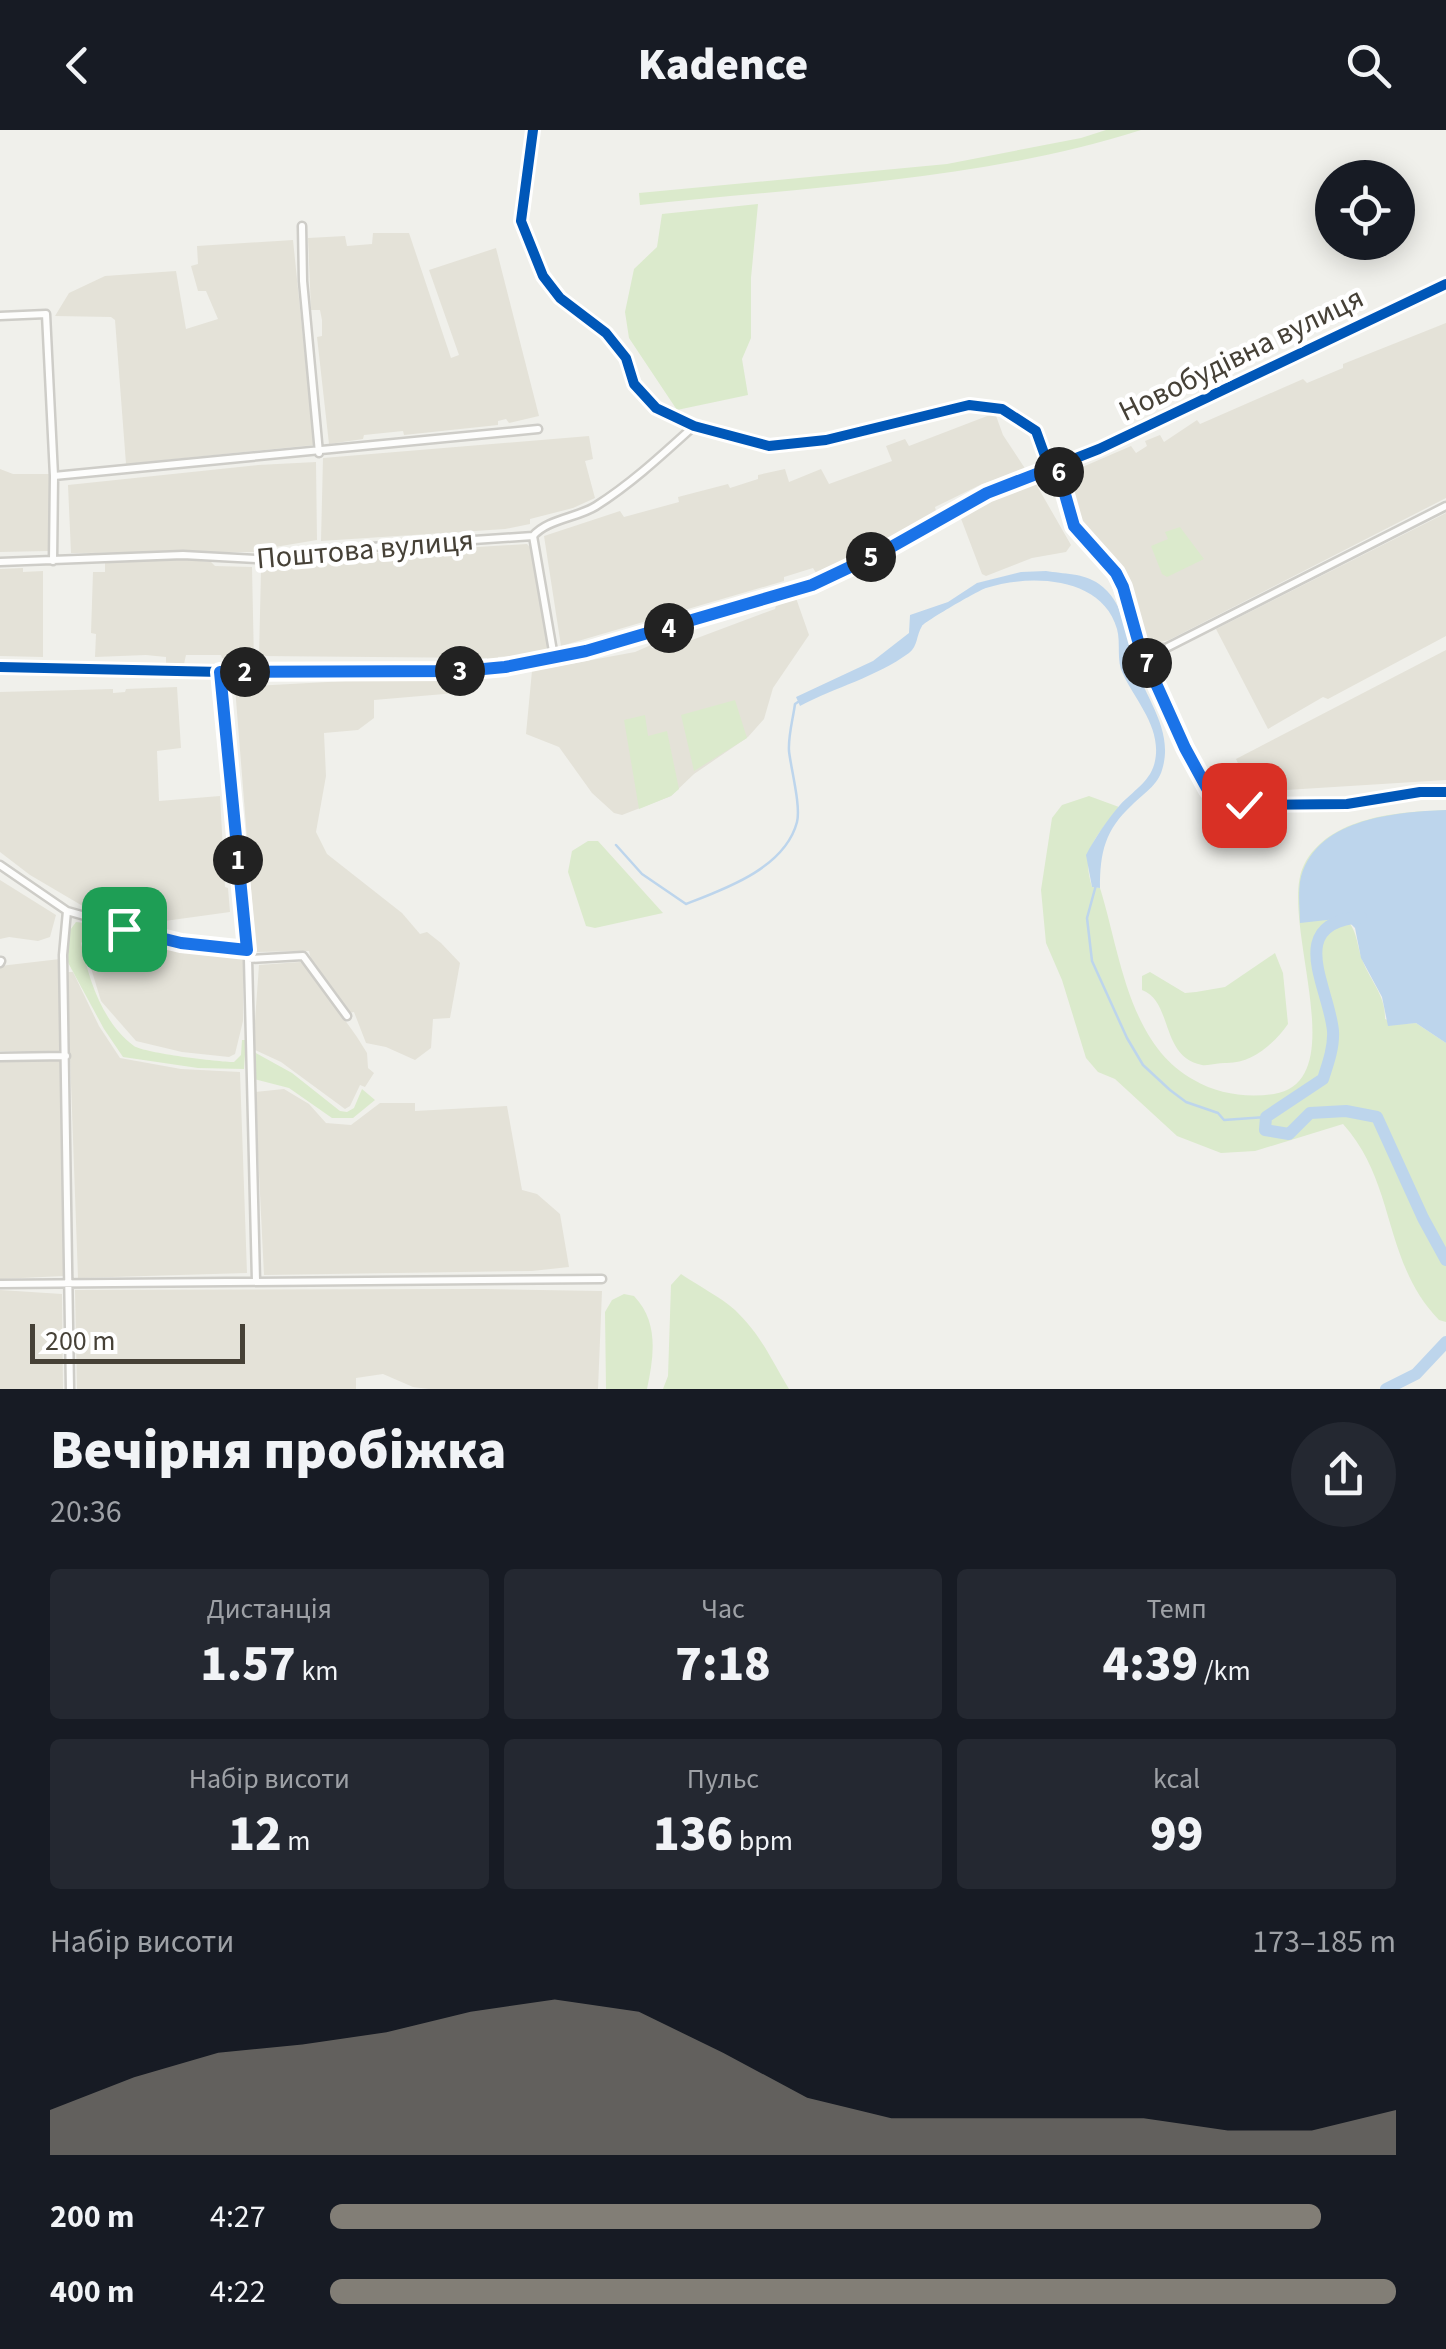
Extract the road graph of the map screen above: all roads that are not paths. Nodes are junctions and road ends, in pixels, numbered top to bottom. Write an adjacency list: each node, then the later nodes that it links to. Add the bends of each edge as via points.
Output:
1 (532, 130): 5 (street, via 521,221 543,276 606,333 656,408)
2 (302, 226): 7 (street)
3 (1446, 284): 8 (street, Новобудівна вулиця)
4 (0, 316): 9 (street, via 46,314)
5 (694, 426): 8 (street, via 769,446 826,440 970,405 1002,409 1036,431 1045,456); 11 (street, Поштова вулиця, via 637,478)
6 (538, 430): 7 (street)
7 (320, 453): 9 (street)
8 (1057, 466): 14 (street, via 1074,526 1116,573); 15 (street, Новобудівна вулиця, via 987,493 812,585)
9 (54, 476): 12 (street)
10 (1446, 506): 14 (street, via 1166,648)
11 (533, 536): 12 (street, Поштова вулиця, via 313,551 291,562 184,556); 15 (street)
12 (53, 561): 13 (street, Поштова вулиця)
13 (0, 562)
14 (1140, 648): 18 (street, via 1185,748 1208,790 1222,800 1346,804)
15 (554, 657): 17 (street, Новобудівна вулиця, via 462,671)
16 (0, 667): 17 (street, Новобудівна вулиця)
17 (220, 672): 21 (street)
18 (1446, 792)
19 (0, 865): 20 (street)
20 (67, 911): 21 (street); 23 (street)
21 (247, 954): 22 (street, via 303,956); 26 (street)
22 (347, 1016)
23 (66, 1056): 24 (street); 28 (street)
24 (0, 1057)
25 (602, 1279): 26 (street)
26 (256, 1281): 28 (street)
27 (0, 1284): 28 (street)
28 (69, 1284): 29 (street)
29 (70, 1389)

